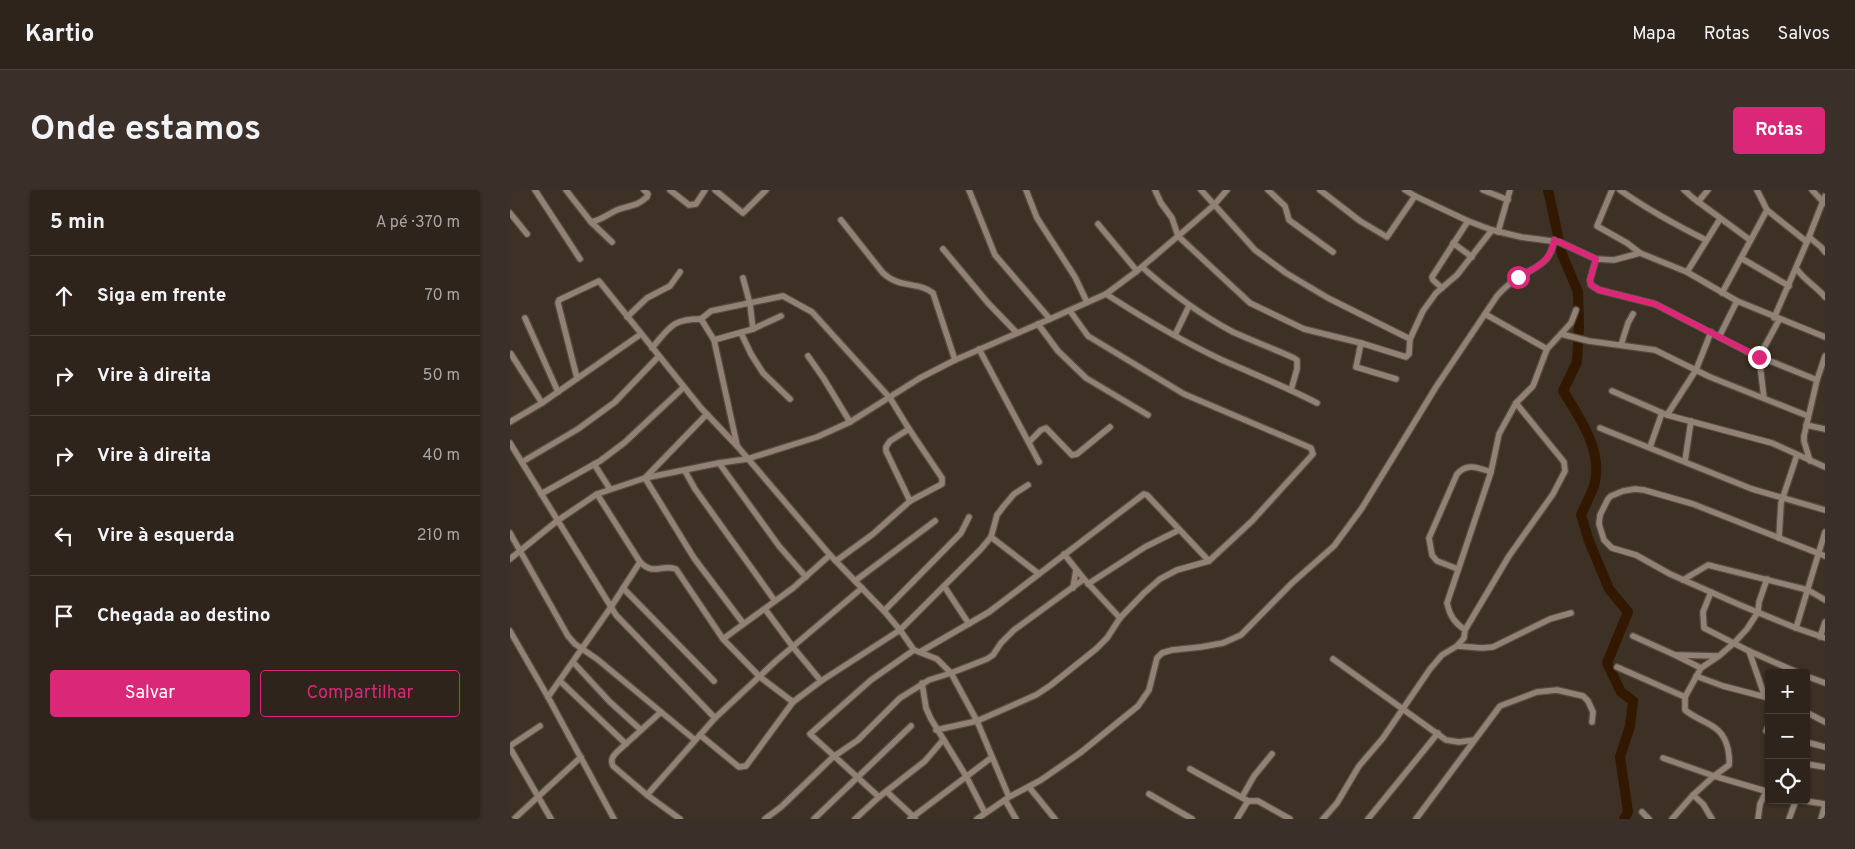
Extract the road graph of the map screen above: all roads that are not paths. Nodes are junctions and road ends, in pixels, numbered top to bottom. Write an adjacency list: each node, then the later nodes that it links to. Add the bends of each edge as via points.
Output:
1 (535, 190): 51 (street)
2 (566, 190): 34 (street)
3 (644, 190): 34 (street, via 647,198 636,206 617,210)
4 (670, 190): 5 (street, via 689,205 696,204)
5 (705, 190)
6 (715, 190): 7 (street, via 743,213)
7 (766, 190)
8 (969, 190): 76 (street, via 996,256)
9 (1026, 190): 64 (street, via 1037,218)
10 (1156, 190): 38 (street)
11 (1201, 190): 28 (street)
12 (1227, 190): 28 (street)
13 (1268, 190): 46 (street, via 1285,206 1290,220)
14 (1320, 190): 24 (street, via 1360,222 1387,237)
15 (1406, 190): 24 (street)
16 (1484, 190): 25 (street)
17 (1510, 190): 25 (street)
18 (1612, 190): 48 (street, via 1597,226)
19 (1620, 190): 40 (street, via 1658,216)
20 (1684, 190): 27 (street)
21 (1708, 190): 27 (street)
22 (1812, 190): 26 (street)
23 (1760, 191): 29 (street)
24 (1415, 196): 33 (street)
25 (1508, 200): 36 (street)
26 (1824, 201): 42 (street)
27 (1698, 202): 31 (street)
28 (1214, 205): 38 (street); 87 (street, via 1255,250 1286,273)
29 (1767, 210): 41 (street); 42 (street)
30 (510, 213): 37 (street)
31 (1720, 219): 40 (street); 41 (street)
32 (841, 220): 99 (street, via 890,280 933,293)
33 (1468, 221): 36 (street); 44 (street)
34 (591, 222): 43 (street)
35 (1098, 224): 54 (street)
36 (1495, 231): 39 (street); 49 (street)
37 (527, 234)
38 (1178, 236): 54 (street); 89 (street, via 1250,303 1304,329)
39 (1554, 240): 52 (street); 69 (street, via 1550,256 1506,286)
40 (1706, 240): 56 (street)
41 (1750, 240): 50 (street)
42 (1808, 240): 47 (street); 53 (street)
43 (612, 242)
44 (1454, 243): 49 (street); 59 (street, via 1432,277)
45 (943, 249): 79 (street)
46 (1333, 252)
47 (1825, 252)
48 (1640, 253): 52 (street, via 1614,260); 56 (street)
49 (1472, 257): 59 (street)
50 (1741, 258): 58 (street); 60 (street)
51 (580, 259)
52 (1596, 259): 80 (street, via 1590,280 1594,287 1655,304)
53 (1796, 268): 58 (street); 62 (street)
54 (1139, 269): 61 (street); 66 (street)
55 (680, 272): 72 (street, via 670,286 647,298)
56 (1687, 272): 60 (street)
57 (743, 278): 65 (street)
58 (1789, 286): 75 (street)
59 (1442, 288): 87 (street, via 1423,311)
60 (1722, 293): 63 (street)
61 (1106, 294): 64 (street); 84 (street)
62 (1825, 297)
63 (1737, 301): 75 (street); 85 (street)
64 (1087, 302): 67 (street)
65 (750, 304): 74 (street, via 711,311); 78 (street); 108 (street, via 783,296 812,312)
66 (1189, 306): 84 (street); 105 (street, via 1234,332 1297,360)
67 (1070, 310): 76 (street); 164 (street, via 1088,336 1184,394 1312,448 1313,454)
68 (1576, 310): 83 (street, via 1571,323)
69 (1485, 314): 93 (street); 257 (street, via 1362,508 1334,546 1241,635 1223,643 1162,653 1157,658 1149,690 1138,706 1080,753)
70 (1633, 314): 90 (street)
71 (781, 316): 78 (street)
72 (627, 317): 82 (street); 101 (street, via 599,280 559,300)
73 (525, 318): 107 (street)
74 (701, 319): 88 (street); 91 (street, via 680,320 672,324)
75 (1776, 319): 86 (street); 98 (street)
76 (1050, 320): 77 (street)
77 (1038, 324): 79 (street); 116 (street, via 1058,351 1086,378)
78 (753, 329): 81 (street)
79 (1016, 332): 92 (street)
80 (1711, 332): 85 (street); 100 (street)
81 (741, 333): 88 (street); 110 (street, via 763,373)
82 (641, 334): 91 (street); 101 (street)
83 (1561, 334): 90 (street); 93 (street)
84 (1175, 336): 105 (street)
85 (1719, 336): 98 (street)
86 (1825, 337)
87 (1410, 339): 89 (street, via 1406,357)
88 (714, 340): 128 (street)
89 (1361, 343): 102 (street, via 1356,368)
90 (1621, 345): 100 (street, via 1654,350)
91 (652, 348): 95 (street)
92 (979, 349): 99 (street); 126 (street)
93 (1547, 349): 113 (street, via 1533,386)
94 (510, 354): 112 (street)
95 (659, 356): 104 (street); 134 (street, via 609,407)
96 (808, 356): 120 (street)
97 (1825, 356): 103 (street)
98 (1759, 357): 103 (street); 109 (street)
99 (955, 360): 108 (street)
100 (1696, 370): 109 (street, via 1733,388); 115 (street)
101 (577, 378): 107 (street)
102 (1396, 378)
103 (1820, 378): 117 (street)
104 (684, 386): 114 (street); 137 (street, via 624,443)
105 (1291, 390): 111 (street)
106 (1612, 391): 115 (street)
107 (558, 392): 112 (street)
108 (890, 398): 120 (street); 124 (street)
109 (1764, 398): 117 (street)
110 (790, 399)
111 (1317, 402)
112 (542, 403): 119 (street)
113 (1516, 403): 140 (street, via 1499,434); 193 (street, via 1564,462 1565,471)
114 (707, 414): 128 (street); 141 (street)
115 (1665, 414): 118 (street); 129 (street)
116 (1148, 415)
117 (1808, 416): 121 (street)
118 (1691, 421): 130 (street, via 1772,443); 133 (street)
119 (510, 422)
120 (850, 422): 131 (street, via 817,437)
121 (1806, 425): 125 (street); 132 (street, via 1804,441)
122 (1110, 427): 126 (street, via 1072,455 1046,428)
123 (1600, 428): 129 (street)
124 (908, 429): 147 (street, via 890,441 886,451); 147 (street, via 943,482)
125 (1825, 429)
126 (1028, 442): 135 (street)
127 (510, 443): 134 (street)
128 (738, 447): 131 (street)
129 (1650, 448): 133 (street)
130 (1797, 455): 132 (street); 146 (street)
131 (748, 460): 136 (street); 160 (street)
132 (1810, 460): 138 (street)
133 (1685, 461): 146 (street, via 1752,489)
134 (522, 462): 144 (street)
135 (1039, 462)
136 (719, 463): 139 (street); 169 (street, via 779,546)
137 (594, 464): 143 (street); 144 (street)
138 (1825, 467)
139 (685, 471): 141 (street); 181 (street)
140 (1491, 472): 166 (street); 166 (street, via 1473,466 1457,474 1429,538 1432,555 1437,561)
141 (645, 478): 143 (street); 189 (street, via 694,558)
142 (1028, 485): 155 (street, via 1003,506)
143 (610, 489): 145 (street)
144 (541, 494): 150 (street)
145 (597, 494): 150 (street); 165 (street)
146 (1783, 498): 148 (street); 156 (street)
147 (910, 501): 163 (street)
148 (1825, 510)
149 (969, 517): 184 (street, via 962,533)
150 (557, 521): 157 (street); 182 (street)
151 (935, 521): 172 (street)
152 (1179, 530): 159 (street, via 1144,494); 164 (street); 173 (street)
153 (1825, 532): 158 (street)
154 (510, 533): 157 (street)
155 (991, 537): 168 (street); 174 (street)
156 (1779, 538): 158 (street); 170 (street, via 1693,504 1644,490 1623,491 1611,496 1600,515 1604,540 1612,548 1636,555)
157 (521, 551): 162 (street); 201 (street, via 568,636)
158 (1817, 553): 161 (street); 178 (street)
159 (1064, 554): 167 (street); 168 (street)
160 (830, 555): 163 (street); 169 (street)
161 (1825, 556)
162 (510, 559)
163 (836, 561): 172 (street)
164 (1209, 561): 187 (street, via 1177,570 1160,579)
165 (640, 562): 175 (street); 197 (street, via 651,569 676,569)
166 (1458, 569): 193 (street, via 1447,603 1453,620)
167 (1076, 570): 173 (street); 177 (street)
168 (1039, 574): 190 (street)
169 (806, 577): 181 (street)
170 (1683, 580): 171 (street, via 1708,565); 179 (street)
171 (1767, 580): 178 (street); 185 (street)
172 (855, 581): 176 (street)
173 (1086, 582): 177 (street); 187 (street)
174 (944, 586): 190 (street); 192 (street)
175 (622, 588): 182 (street); 217 (street)
176 (862, 588): 184 (street); 200 (street)
177 (1073, 588): 212 (street, via 1014,630 987,659)
178 (1808, 590): 180 (street); 191 (street)
179 (1711, 592): 185 (street); 198 (street, via 1703,612 1704,628)
180 (1825, 600)
181 (775, 602): 183 (street)
182 (611, 607): 201 (street); 229 (street, via 622,623)
183 (765, 609): 189 (street); 200 (street)
184 (884, 611): 192 (street)
185 (1758, 612): 191 (street); 198 (street)
186 (1571, 613): 199 (street, via 1550,618 1493,646)
187 (1120, 618): 230 (street, via 1096,649 1050,685 1036,695)
188 (1825, 622): 196 (street)
189 (743, 623): 197 (street)
190 (969, 624): 204 (street)
191 (1796, 628): 196 (street)
192 (900, 630): 202 (street); 218 (street)
193 (1465, 630): 199 (street, via 1464,638)
194 (510, 631): 222 (street)
195 (1633, 636): 205 (street)
196 (1822, 637)
197 (722, 639): 214 (street)
198 (1734, 643): 203 (street); 206 (street)
199 (1457, 646): 226 (street, via 1442,655 1430,669)
200 (793, 647): 214 (street); 218 (street)
201 (582, 649): 208 (street); 227 (street)
202 (914, 650): 204 (street); 247 (street, via 871,680 810,734)
203 (1748, 651): 211 (street); 221 (street)
204 (920, 652): 212 (street, via 937,659)
205 (1675, 654): 206 (street); 210 (street)
206 (1719, 656): 210 (street)
207 (1333, 659): 226 (street)
208 (573, 662): 216 (street); 235 (street)
209 (1617, 667): 223 (street)
210 (1701, 668): 213 (street)
211 (1790, 669)
212 (951, 673): 219 (street); 230 (street)
213 (1696, 676): 223 (street); 224 (street)
214 (760, 677): 225 (street); 229 (street)
215 (1810, 678): 220 (street)
216 (560, 681): 222 (street); 243 (street)
217 (714, 681)
218 (821, 681): 225 (street)
219 (922, 683): 236 (street, via 926,708); 247 (street, via 900,698 858,740)
220 (1825, 684)
221 (1765, 693)
222 (548, 697): 248 (street)
223 (1685, 697): 255 (street, via 1686,710 1725,736 1729,765)
224 (1765, 697)
225 (793, 702): 238 (street, via 743,768)
226 (1403, 710): 237 (street); 288 (street)
227 (661, 712): 235 (street); 239 (street)
228 (1810, 714): 232 (street)
229 (715, 718): 238 (street)
230 (977, 721): 236 (street); 249 (street)
231 (1592, 722): 241 (street, via 1593,712 1583,696 1546,690 1500,706)
232 (1825, 722)
233 (540, 726): 244 (street)
234 (911, 726): 256 (street)
235 (641, 730): 243 (street)
236 (936, 730): 240 (street)
237 (1438, 733): 241 (street, via 1446,740); 289 (street)
238 (700, 735): 239 (street)
239 (695, 740): 262 (street)
240 (942, 740): 254 (street); 259 (street, via 925,761)
241 (1474, 740): 290 (street)
242 (1810, 743): 245 (street)
243 (626, 744): 262 (street, via 611,762)
244 (510, 747): 263 (street)
245 (1825, 747)
246 (1272, 754): 266 (street)
247 (833, 756): 256 (street); 279 (street, via 781,808)
248 (581, 757): 263 (street); 277 (street)
249 (991, 758): 254 (street); 267 (street)
250 (1664, 758): 255 (street)
251 (1810, 765): 252 (street)
252 (1825, 767)
253 (1190, 769): 266 (street)
254 (966, 776): 273 (street); 274 (street)
255 (1714, 776): 258 (street); 261 (street)
256 (857, 778): 265 (street); 280 (street)
257 (1029, 787): 267 (street); 284 (street)
258 (1765, 791)
259 (887, 792): 265 (street); 274 (street)
260 (1149, 794): 285 (street)
261 (1693, 794): 292 (street); 293 (street)
262 (647, 795): 278 (street)
263 (538, 796): 275 (street); 276 (street)
264 (1765, 796): 294 (street, via 1760,804)
265 (879, 797): 281 (street)
266 (1242, 797): 268 (street)
267 (1007, 798): 273 (street); 283 (street)
268 (1248, 801): 286 (street); 287 (street, via 1258,801)
269 (1810, 802): 271 (street)
270 (1795, 804): 295 (street)
271 (1825, 805): 296 (street)
272 (1642, 812): 291 (street)
273 (985, 813): 282 (street)
274 (913, 818)
275 (514, 819)
276 (551, 819)
277 (614, 819)
278 (680, 819)
279 (765, 819)
280 (814, 819)
281 (855, 819)
282 (977, 819)
283 (1016, 819)
284 (1054, 819)
285 (1192, 819)
286 (1237, 819)
287 (1290, 819)
288 (1323, 819)
289 (1368, 819)
290 (1416, 819)
291 (1650, 819)
292 (1672, 819)
293 (1712, 819)
294 (1758, 819)
295 (1789, 819)
296 (1820, 819)

